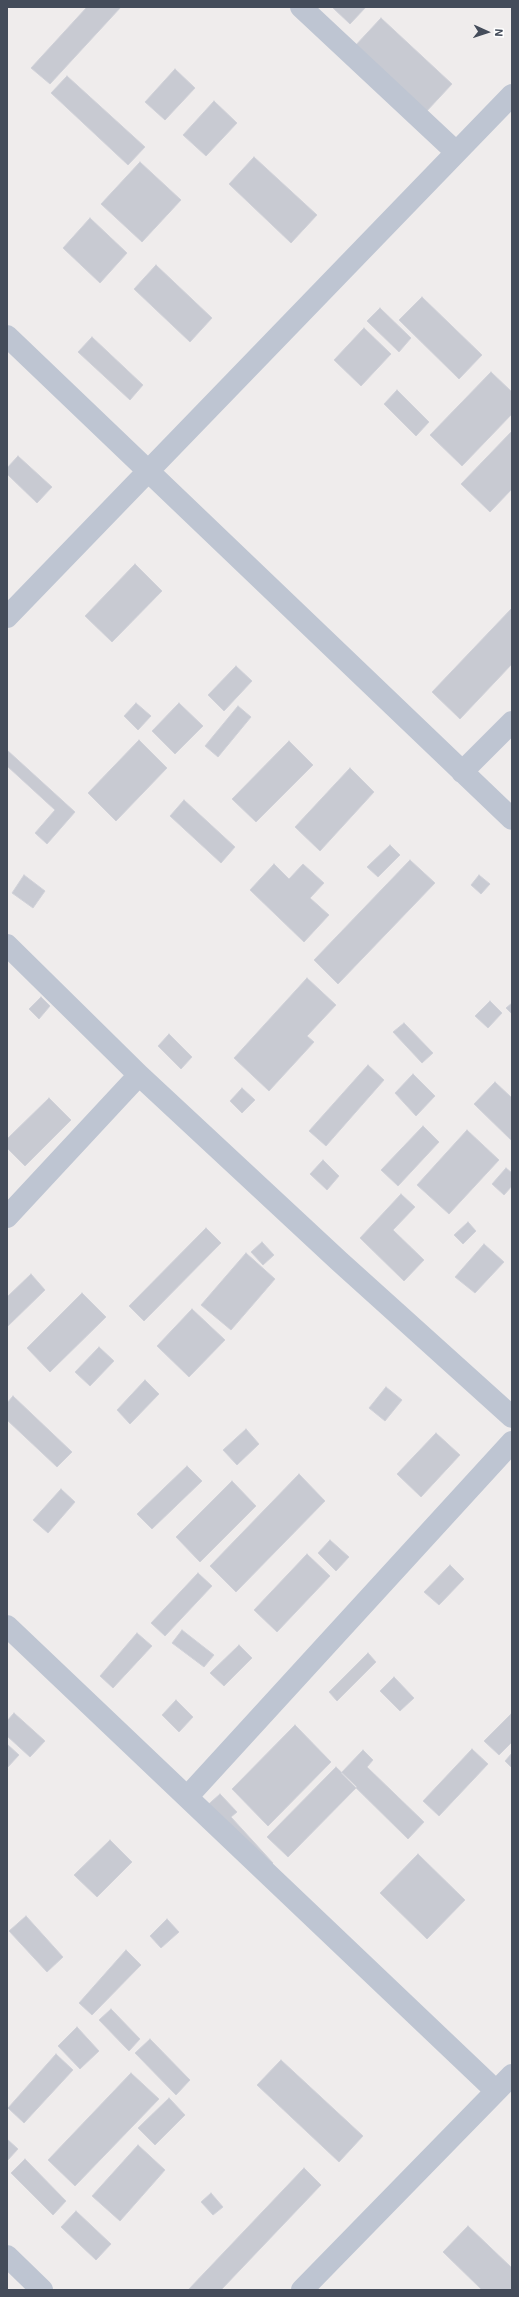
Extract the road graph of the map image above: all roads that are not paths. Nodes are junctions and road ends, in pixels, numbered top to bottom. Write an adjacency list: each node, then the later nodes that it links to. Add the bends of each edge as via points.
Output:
1 (301, 7): 3 (street)
2 (512, 94): 3 (street)
3 (456, 152): 5 (street)
4 (7, 336): 5 (street)
5 (148, 470): 6 (street); 8 (street)
6 (7, 617)
7 (512, 722): 8 (street)
8 (462, 772): 9 (street)
9 (512, 820)
10 (7, 945): 11 (street)
11 (138, 1075): 12 (street); 13 (street)
12 (7, 1217)
13 (512, 1417)
14 (512, 1442): 16 (street)
15 (7, 1626): 16 (street)
16 (188, 1796): 18 (street)
17 (512, 2075): 18 (street)
18 (496, 2091): 21 (street)
19 (7, 2256): 20 (street)
20 (42, 2290)
21 (302, 2290)

